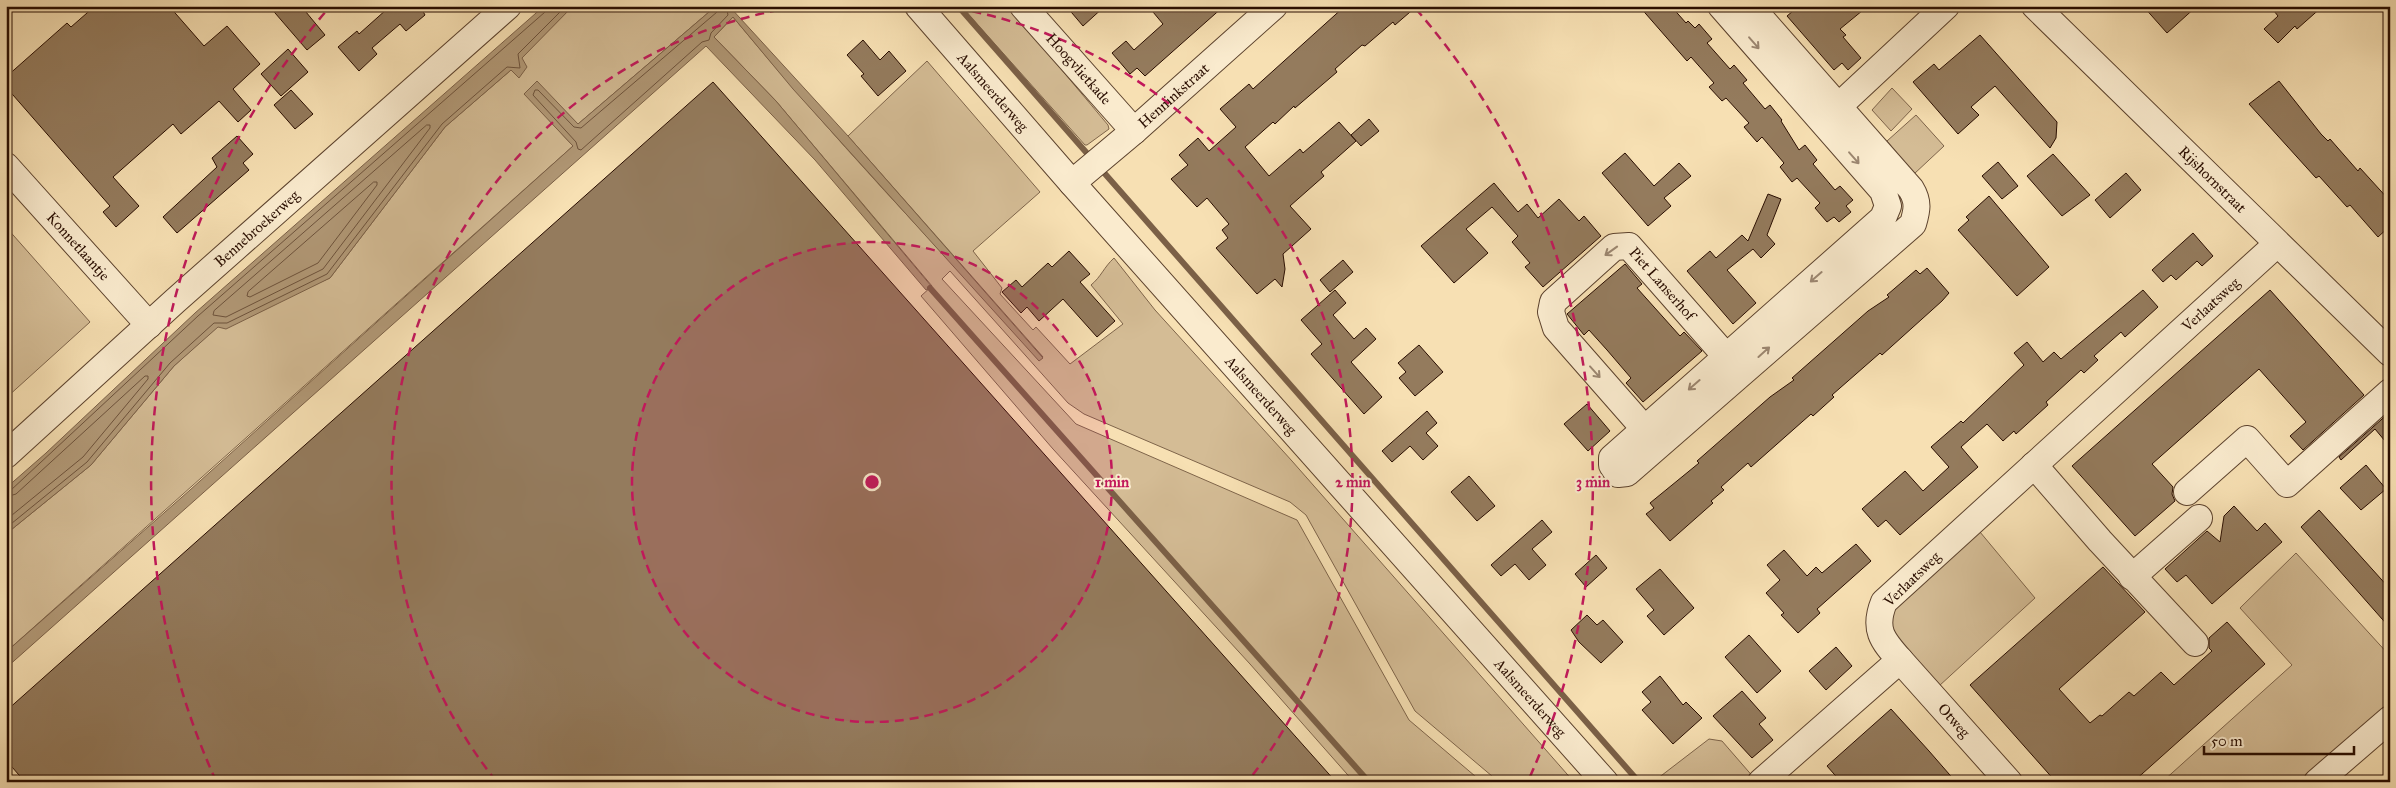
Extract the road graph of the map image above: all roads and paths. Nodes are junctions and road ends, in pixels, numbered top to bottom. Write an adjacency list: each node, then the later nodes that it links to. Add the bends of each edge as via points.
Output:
1 (508, 6): 16 (street, Bennebroekerweg)
2 (918, 6): 12 (street, Aalsmeerderweg)
3 (1023, 6): 10 (street, Hoogvlietkade)
4 (1274, 6): 10 (street, Henninkstraat)
5 (1722, 6): 9 (street, one-way to 9)
6 (1750, 6): 9 (street)
7 (1946, 6): 9 (street)
8 (2035, 6): 15 (street, Rijshornstraat)
9 (1831, 113): 13 (street, one-way to 13, via 1883,191); 14 (street, via 1911,190)
10 (1134, 131): 12 (street, Henninkstraat)
11 (6, 166): 16 (street, Konnetlaantje)
12 (1086, 170): 28 (street, Aalsmeerderweg)
13 (1888, 206): 14 (street); 18 (street, Piet Lanserhof, one-way to 18, via 1884,218)
14 (1918, 208): 18 (street, Piet Lanserhof, one-way to 14, via 1913,224)
15 (2277, 244): 17 (street, Rijshornstraat); 21 (street, Verlaatsweg)
16 (149, 325): 20 (street, Bennebroekerweg)
17 (2390, 352)
18 (1734, 365): 18 (street, Piet Lanserhof, one-way to 18, via 1629,246 1614,247 1553,302 1556,328 1652,437)
19 (2390, 392): 22 (street, via 2287,484 2247,439)
20 (6, 455)
21 (2034, 465): 24 (street); 26 (street, Verlaatsweg, via 1884,602 1878,616 1881,639)
22 (2187, 492)
23 (2198, 518): 24 (street)
24 (2132, 577): 25 (street)
25 (2195, 644)
26 (1900, 660): 29 (street); 30 (street, Otweg)
27 (2390, 720): 31 (street)
28 (1605, 782)
29 (1761, 782)
30 (2008, 782)
31 (2318, 782)

